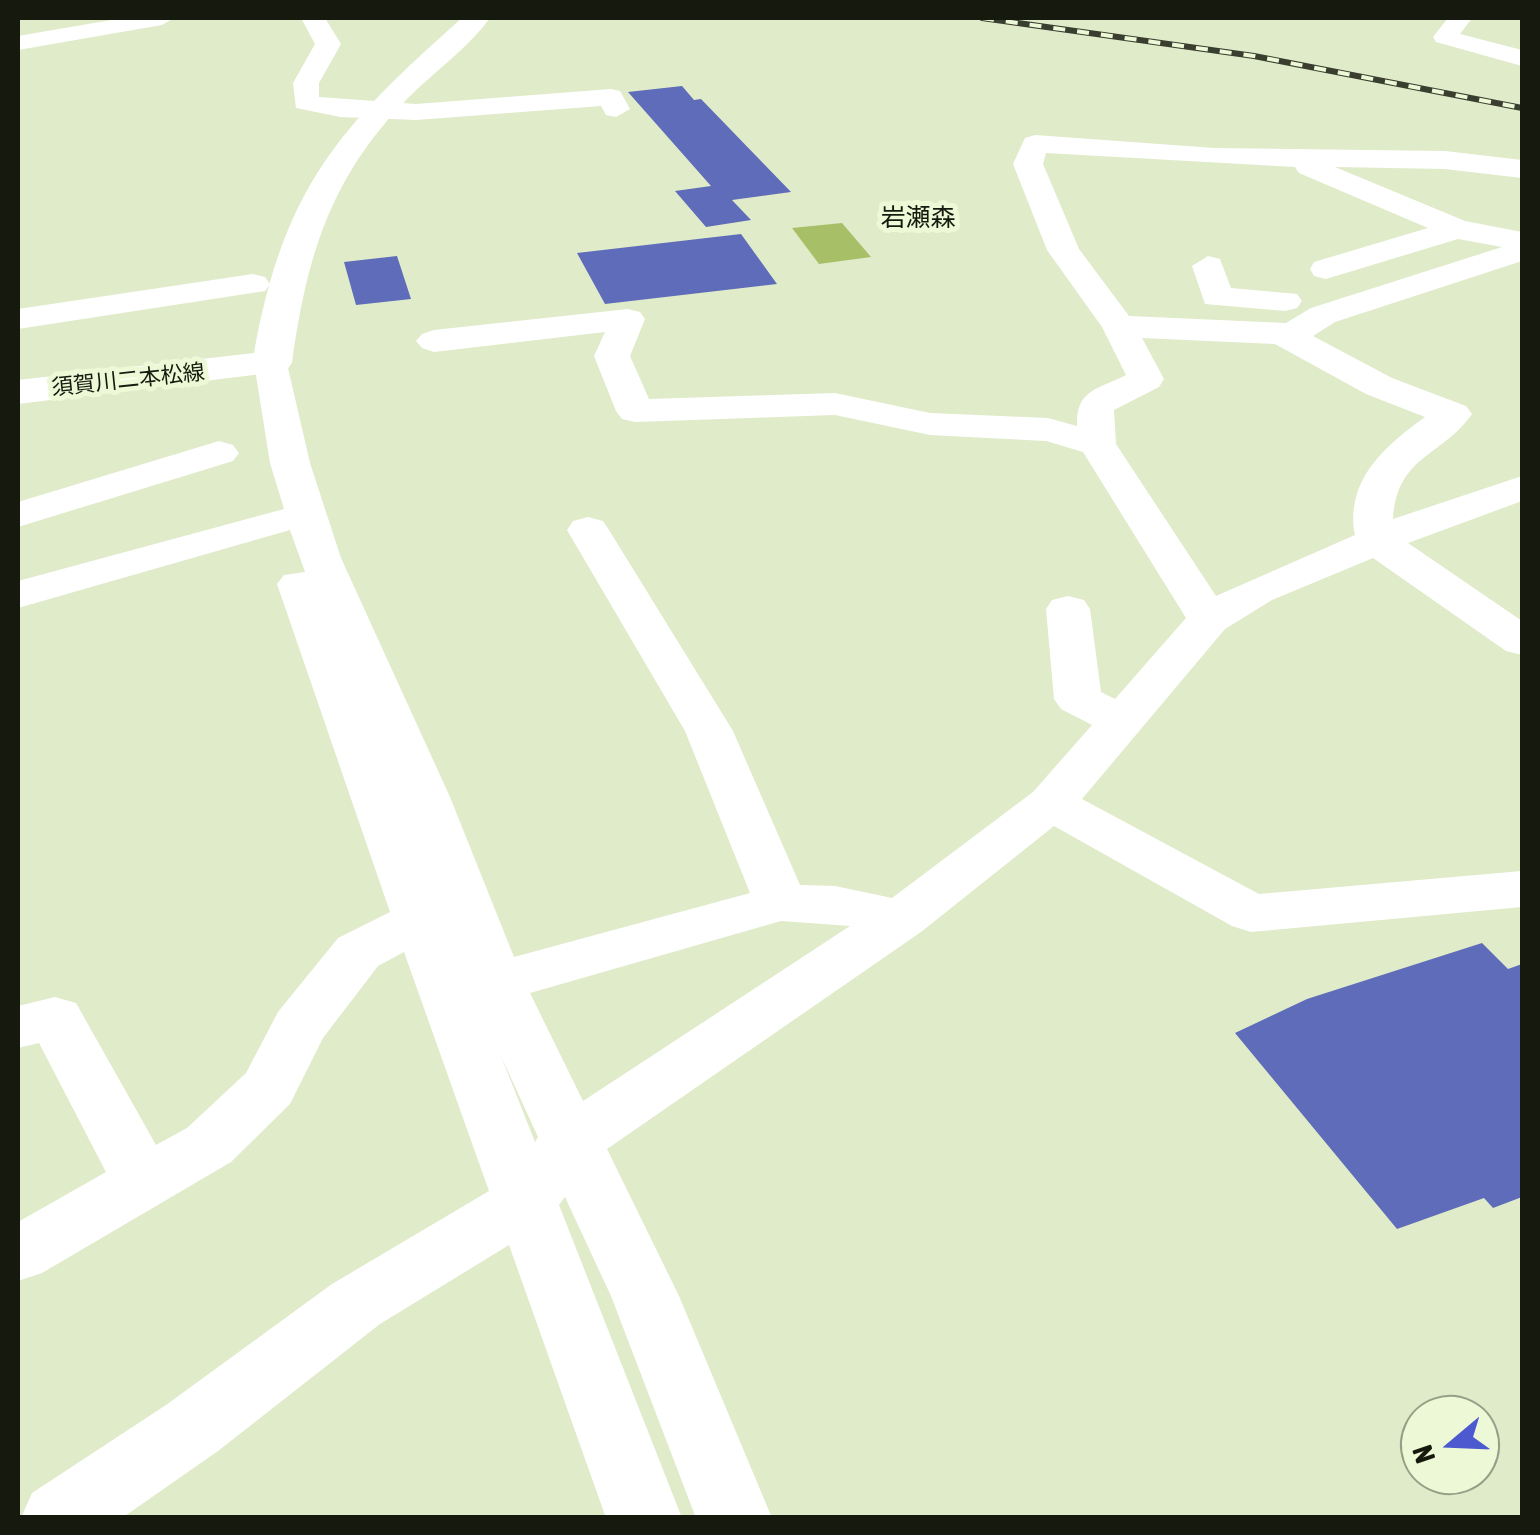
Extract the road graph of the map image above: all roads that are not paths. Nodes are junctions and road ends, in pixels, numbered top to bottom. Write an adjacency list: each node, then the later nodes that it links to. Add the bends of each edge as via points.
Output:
1 (162, 18): 6 (street)
2 (314, 18): 10 (street, via 328,44 306,83 306,102)
3 (448, 18): 7 (main road, 須賀川二本松線)
4 (477, 18): 7 (main road, 須賀川二本松線)
5 (1460, 18): 8 (street, via 1446,37)
6 (18, 42)
7 (426, 50): 10 (main road, 須賀川二本松線)
8 (1522, 58)
9 (616, 109): 10 (street, via 611,98)
10 (363, 110): 18 (main road, 須賀川二本松線, via 292,185); 23 (main road, 須賀川二本松線, via 320,185)
11 (1291, 159): 12 (street, via 1383,157); 13 (street); 20 (street, via 1034,144 1028,164 1064,250)
12 (1522, 169)
13 (1457, 229): 14 (street); 17 (street)
14 (1522, 240)
15 (1522, 251): 21 (street)
16 (1208, 266): 21 (street, via 1217,297 1289,301)
17 (1326, 268)
18 (253, 284): 19 (street); 23 (main road, 須賀川二本松線)
19 (18, 320)
20 (1119, 326): 21 (street); 25 (street, via 1146,378 1096,404)
21 (1303, 328): 33 (street, via 1288,337 1380,386 1452,414 1384,468 1372,522)
22 (434, 341): 25 (street, via 628,319 612,356 635,412 835,404 930,424 1048,430)
23 (255, 365): 24 (main road, 須賀川二本松線); 30 (street); 44 (street, via 320,558)
24 (18, 392)
25 (1098, 444): 36 (street)
26 (219, 453): 29 (street)
27 (1522, 488): 28 (street)
28 (1474, 507): 32 (street); 33 (street)
29 (18, 516)
30 (278, 520): 34 (street); 42 (street)
31 (588, 530): 41 (street, via 709,731)
32 (1522, 530)
33 (1378, 541): 36 (street); 37 (street)
34 (18, 595)
35 (1068, 609): 38 (street, via 1078,699)
36 (1208, 619): 38 (street)
37 (1522, 642)
38 (1124, 722): 39 (street)
39 (1051, 803): 40 (street, via 1251,913); 43 (street)
40 (1522, 889)
41 (781, 903): 43 (street, via 835,904); 44 (street)
42 (422, 918): 47 (street, via 358,952 300,1028 268,1088 210,1146); 48 (street)
43 (902, 919): 46 (street)
44 (496, 982): 46 (street)
45 (18, 1027): 47 (street, via 54,1018)
46 (572, 1140): 48 (street); 52 (street, via 596,1264); 53 (street, via 645,1296)
47 (144, 1183): 49 (street)
48 (525, 1202): 50 (street, via 356,1304); 51 (street)
49 (18, 1254)
50 (59, 1518)
51 (644, 1518)
52 (699, 1518)
53 (734, 1518)

